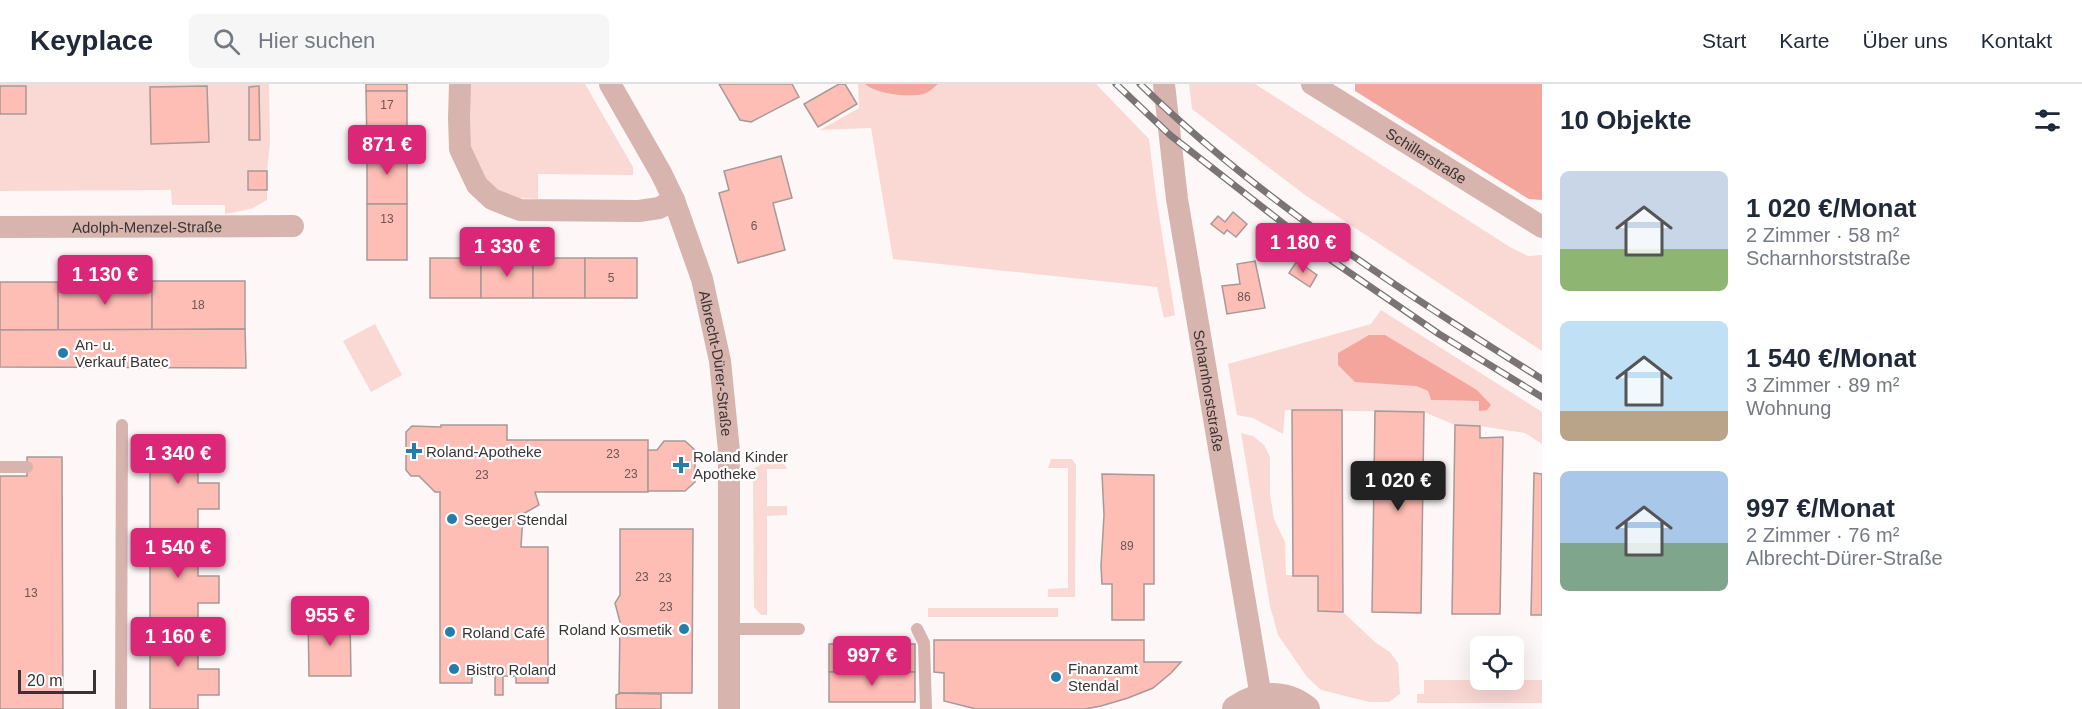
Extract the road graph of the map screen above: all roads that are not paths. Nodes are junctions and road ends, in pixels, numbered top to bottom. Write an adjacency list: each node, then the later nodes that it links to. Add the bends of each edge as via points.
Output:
1 (460, 84): 5 (street, via 460,149 477,185 492,199 520,210 639,211 659,208)
2 (610, 84): 5 (street, Albrecht-Dürer-Straße)
3 (1164, 84): 15 (street, Scharnhorststraße, via 1177,199 1220,461)
4 (1312, 84): 8 (street, Schillerstraße)
5 (674, 200): 12 (street, Albrecht-Dürer-Straße, via 702,279 720,361 729,451)
6 (293, 226): 7 (street, Adolph-Menzel-Straße)
7 (0, 227)
8 (1542, 227)
9 (122, 425): 16 (lane)
10 (0, 467): 11 (lane)
11 (27, 467)
12 (730, 629): 13 (lane); 17 (street, Albrecht-Dürer-Straße)
13 (799, 629)
14 (917, 629): 18 (lane, via 924,643)
15 (1248, 703): 19 (street, via 1286,698)
16 (122, 709)
17 (729, 709)
18 (926, 709)
19 (1306, 709)

